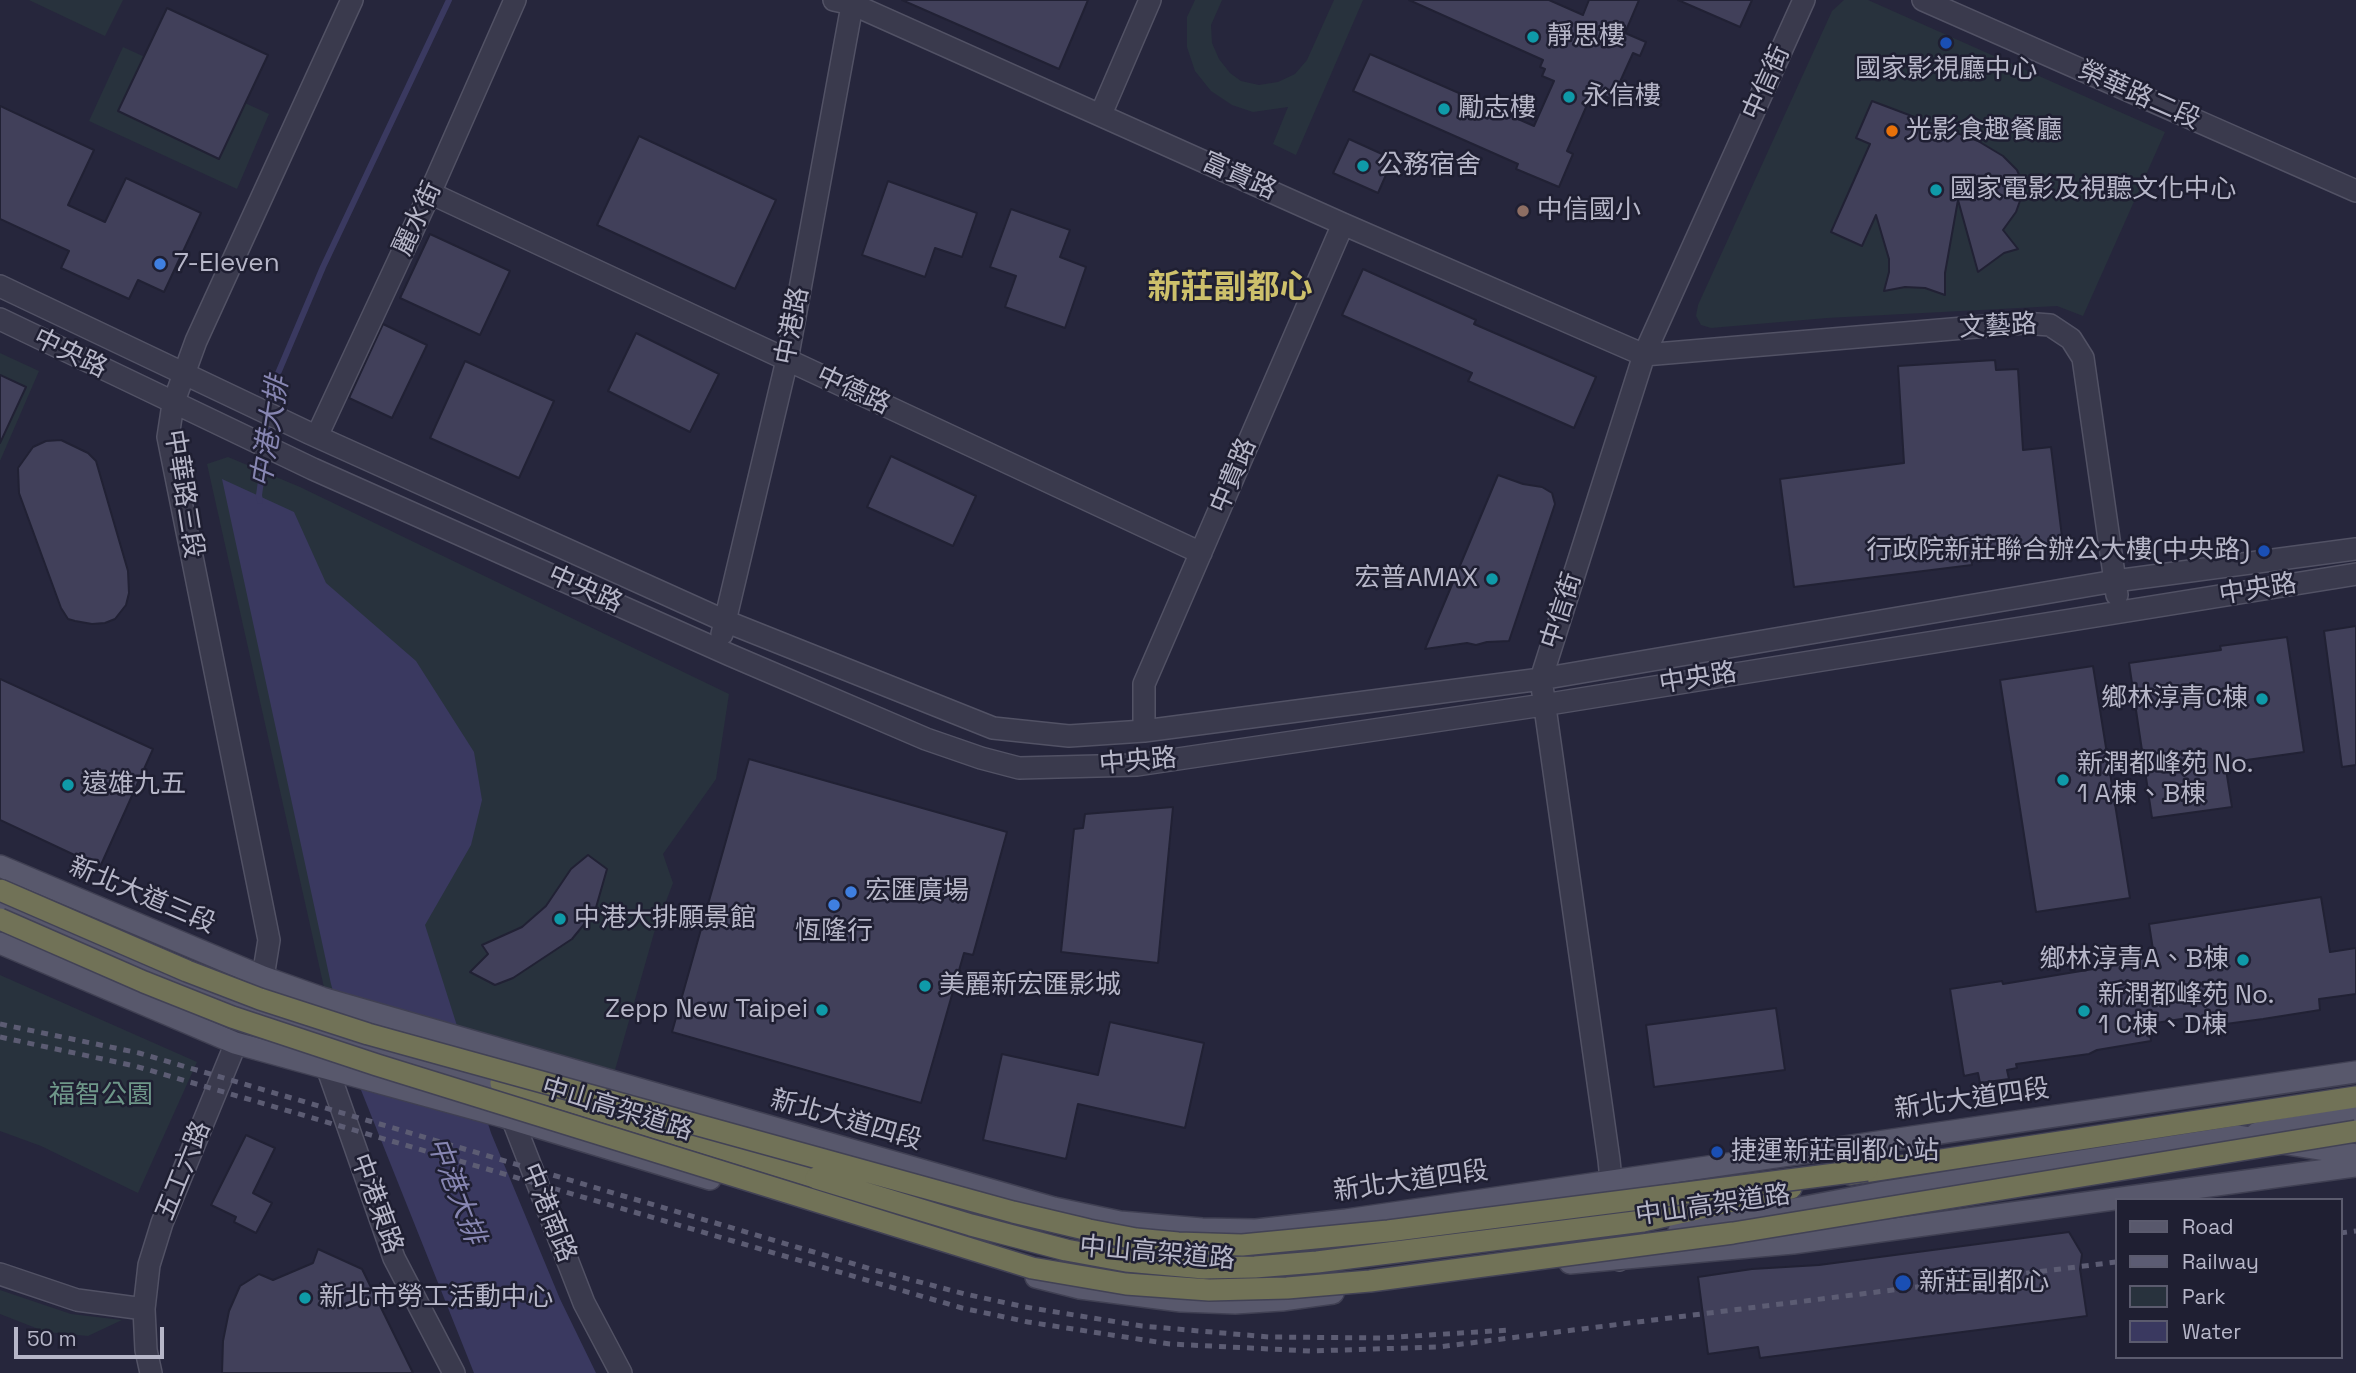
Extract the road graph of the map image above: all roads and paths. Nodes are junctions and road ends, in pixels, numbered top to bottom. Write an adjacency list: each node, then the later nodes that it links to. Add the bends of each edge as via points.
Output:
1 (352, 0): 15 (street, 中華路三段)
2 (516, 0): 9 (street, 麗水街)
3 (1150, 0): 7 (street)
4 (1804, 0): 13 (street, 中信街)
5 (1923, 0): 8 (street, 榮華路二段)
6 (847, 1): 7 (street, 富貴路); 14 (street, 中港路)
7 (1101, 114): 10 (street, 富貴路)
8 (2356, 191)
9 (430, 192): 14 (street, 中德路); 17 (street, 麗水街)
10 (1343, 224): 13 (street, 富貴路); 19 (street, 中貴路)
11 (0, 286): 15 (street, 中央路)
12 (0, 319): 16 (street, 中央路)
13 (1644, 355): 21 (street, 文藝路, via 2023,323 2050,325 2071,339 2083,358); 25 (street, 中信街)
14 (787, 360): 19 (street, 中德路); 23 (street, 中港路)
15 (185, 372): 16 (street, 中華路三段); 17 (street, 中央路)
16 (173, 404): 24 (street, 中央路); 33 (street, 中華路三段, via 168,437 269,940)
17 (313, 435): 23 (street, 中央路)
18 (2356, 549): 21 (street, 中央路)
19 (1201, 553): 27 (street, 中貴路, via 1144,684)
20 (2356, 574): 22 (street, 中央路)
21 (2115, 581): 22 (street, 文藝路); 25 (street, 中央路)
22 (2119, 611): 26 (street, 中央路)
23 (725, 621): 24 (street, 中港路); 27 (street, 中央路, via 993,728 1069,736)
24 (719, 650): 26 (street, 中央路, via 926,739 1019,768 1137,765)
25 (1541, 679): 26 (street, 中信街); 27 (street, 中央路)
26 (1543, 705): 50 (street, 中信街)
27 (1144, 731)
28 (0, 866): 33 (main road, 新北大道三段)
29 (0, 890): 49 (highway, 中山高架道路, bridge, via 187,971 357,1031 1013,1212 1136,1238 1242,1245)
30 (0, 902): 34 (main road)
31 (0, 919): 45 (highway, 中山高架道路, bridge, via 232,1017 377,1065 1032,1268 1126,1284 1209,1290 1370,1281 1733,1233)
32 (0, 943): 37 (main road)
33 (263, 977): 34 (street, 五工六路); 38 (main road, 新北大道四段)
34 (250, 1009): 35 (main road, 新北大道四段); 37 (street, 五工六路)
35 (284, 1020): 36 (main road, 新北大道四段); 43 (main road, 新北大道四段, bridge, via 438,1074)
36 (330, 1033): 38 (main road, 新北大道四段, bridge, via 445,1049); 41 (main road, 新北大道四段)
37 (235, 1043): 39 (main road, 新北大道四段); 57 (street, 五工六路, via 162,1223 149,1265)
38 (484, 1046): 41 (street, 中港南路); 53 (main road, 新北大道四段, via 1054,1208 1120,1222 1256,1230)
39 (327, 1067): 43 (main road, 新北大道四段); 59 (street, 中港東路, via 394,1258)
40 (2356, 1072): 50 (main road, 新北大道四段)
41 (501, 1083): 43 (street, 中港南路); 49 (highway, bridge, via 971,1225 1066,1250 1204,1268 1317,1262 1643,1222)
42 (2356, 1097): 49 (highway, 中山高架道路)
43 (504, 1115): 56 (main road, 新北大道四段, via 1080,1288 1235,1303); 60 (street, 中港南路, via 584,1303)
44 (2356, 1117): 46 (main road, 新北大道四段)
45 (2356, 1131)
46 (2238, 1136): 47 (main road, 新北大道四段); 54 (main road, 新北大道四段, via 1884,1192)
47 (2356, 1154)
48 (2356, 1166): 51 (main road, 新北大道四段)
49 (1867, 1170)
50 (1611, 1181): 53 (main road, 新北大道四段); 54 (street, 中信街)
51 (2122, 1198)
52 (2114, 1199): 54 (main road, 新北大道四段, via 1793,1243)
53 (1393, 1213): 56 (main road, via 1410,1222 1418,1240 1417,1263)
54 (1618, 1252): 56 (main road, 新北大道四段)
55 (0, 1274): 57 (street, via 77,1300)
56 (1409, 1282)
57 (144, 1309): 58 (street, 五工六路)
58 (151, 1373)
59 (454, 1373)
60 (621, 1373)

